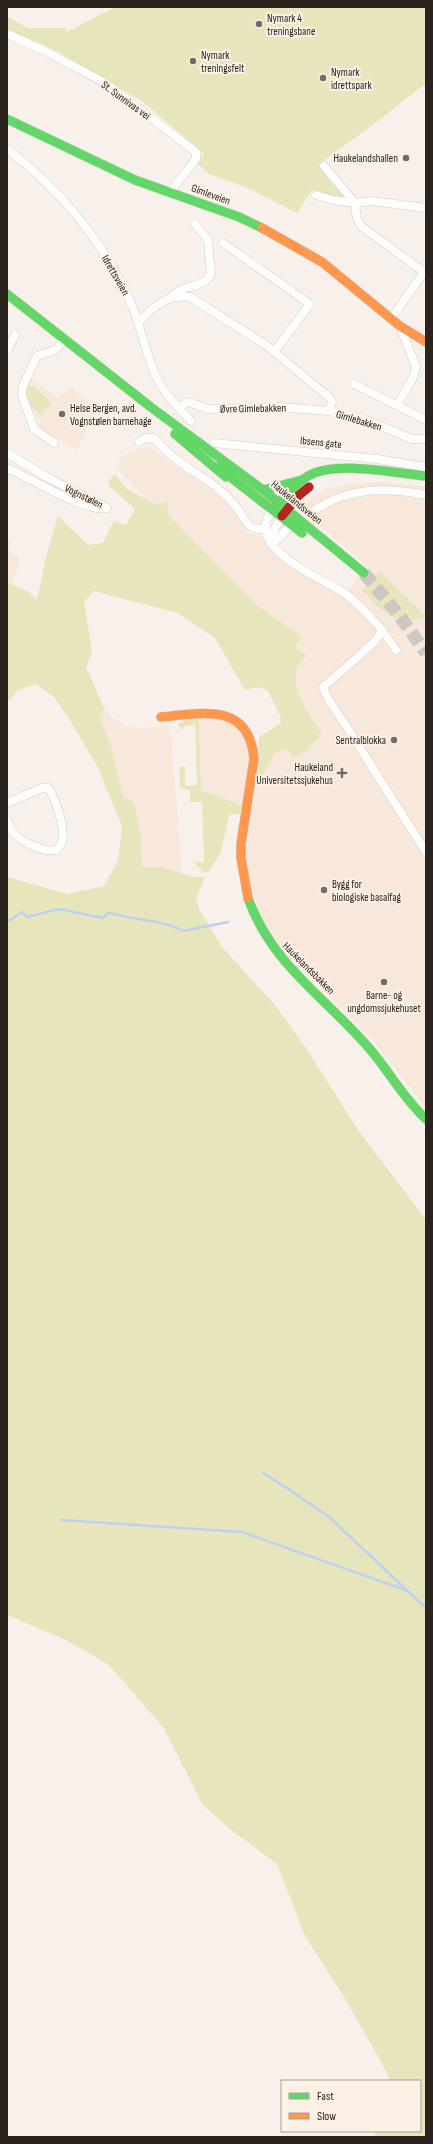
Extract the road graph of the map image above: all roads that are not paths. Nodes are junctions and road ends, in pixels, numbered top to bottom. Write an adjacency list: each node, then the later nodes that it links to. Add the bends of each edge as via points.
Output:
1 (7, 34): 5 (street, St. Sunnivas vei, via 105,83 196,152 196,159)
2 (7, 119): 5 (main road, Gimleveien, via 135,180)
3 (7, 149): 15 (street, Idrettsveien, via 60,197 90,234 124,287)
4 (324, 166): 7 (street)
5 (170, 192): 14 (main road, Gimleveien, via 245,220 297,246 344,278)
6 (316, 195): 7 (street)
7 (355, 203): 8 (street, via 371,201); 11 (street, via 357,220 362,226)
8 (426, 208)
9 (196, 224): 13 (street, Gimlebakken, via 208,240 212,274 206,281 177,292)
10 (223, 243): 21 (street, via 310,304)
11 (425, 271): 14 (street)
12 (7, 294): 18 (main road, Haukelandsveien)
13 (172, 298): 15 (street, Gimlebakken, via 156,305); 21 (street, Gimlebakken, via 190,297)
14 (391, 319): 16 (main road, Gimleveien)
15 (139, 322): 24 (street, Idrettsveien, via 156,377)
16 (400, 326): 19 (main road, Gimleveien); 23 (street, via 416,364 416,371)
17 (15, 335): 20 (street)
18 (65, 340): 26 (main road, Haukelandsveien); 31 (street, via 55,350 38,356 22,389 34,429)
19 (426, 342)
20 (7, 351)
21 (274, 352): 25 (street, Gimlebakken, via 330,398)
22 (354, 384): 23 (street)
23 (397, 405): 28 (street)
24 (179, 407): 25 (street, Øvre Gimlebakken, via 188,402 208,409 281,407); 27 (street, Idrettsveien)
25 (330, 411): 29 (street, Gimlebakken, via 366,420 412,439)
26 (165, 418): 33 (main road, Haukelandsveien); 40 (main road, Haukelandsveien, via 174,432 202,458 223,476)
27 (191, 421)
28 (426, 421)
29 (425, 439)
30 (139, 442): 48 (street, via 153,438 173,457 209,480 251,527 257,530)
31 (54, 443)
32 (214, 443): 35 (street, Ibsens gate, via 377,459)
33 (208, 450): 40 (main road, Haukelandsveien); 41 (main road, Haukelandsveien)
34 (7, 453): 36 (street, Vognstølen, via 107,508 95,508)
35 (426, 467)
36 (7, 468)
37 (358, 470): 38 (main road); 39 (main road, via 327,469); 46 (main road, via 313,484 301,493)
38 (426, 476)
39 (304, 479): 41 (main road); 43 (main road)
40 (233, 480): 44 (main road, Haukelandsveien)
41 (264, 490): 43 (main road, Haukelandsveien)
42 (426, 494): 45 (street, via 392,489 356,492 328,501)
43 (279, 502): 44 (main road); 46 (main road, Haukelandsveien)
44 (273, 510): 46 (main road, Haukelandsveien); 48 (street, Haukelandsveien, via 265,522)
45 (315, 510)
46 (284, 513): 47 (main road, Haukelandsveien); 47 (main road, Haukelandsveien, via 362,575); 49 (street, Haukelandsveien, via 274,530)
47 (292, 525): 49 (street, Haukelandsveien)
48 (265, 529): 49 (street)
49 (272, 544): 50 (street, via 288,561 347,595)
50 (382, 630): 51 (street); 55 (street, via 376,640 323,687 328,699)
51 (396, 650)
52 (161, 717): 56 (main road, Haukelandsbakken, via 222,715 240,723 249,734 253,750 253,773 241,857 245,892 258,925 280,958 356,1033)
53 (7, 803): 54 (street, via 42,788 48,788 60,813 62,833 58,849 52,851 16,836)
54 (7, 821)
55 (426, 852)
56 (426, 1119)

